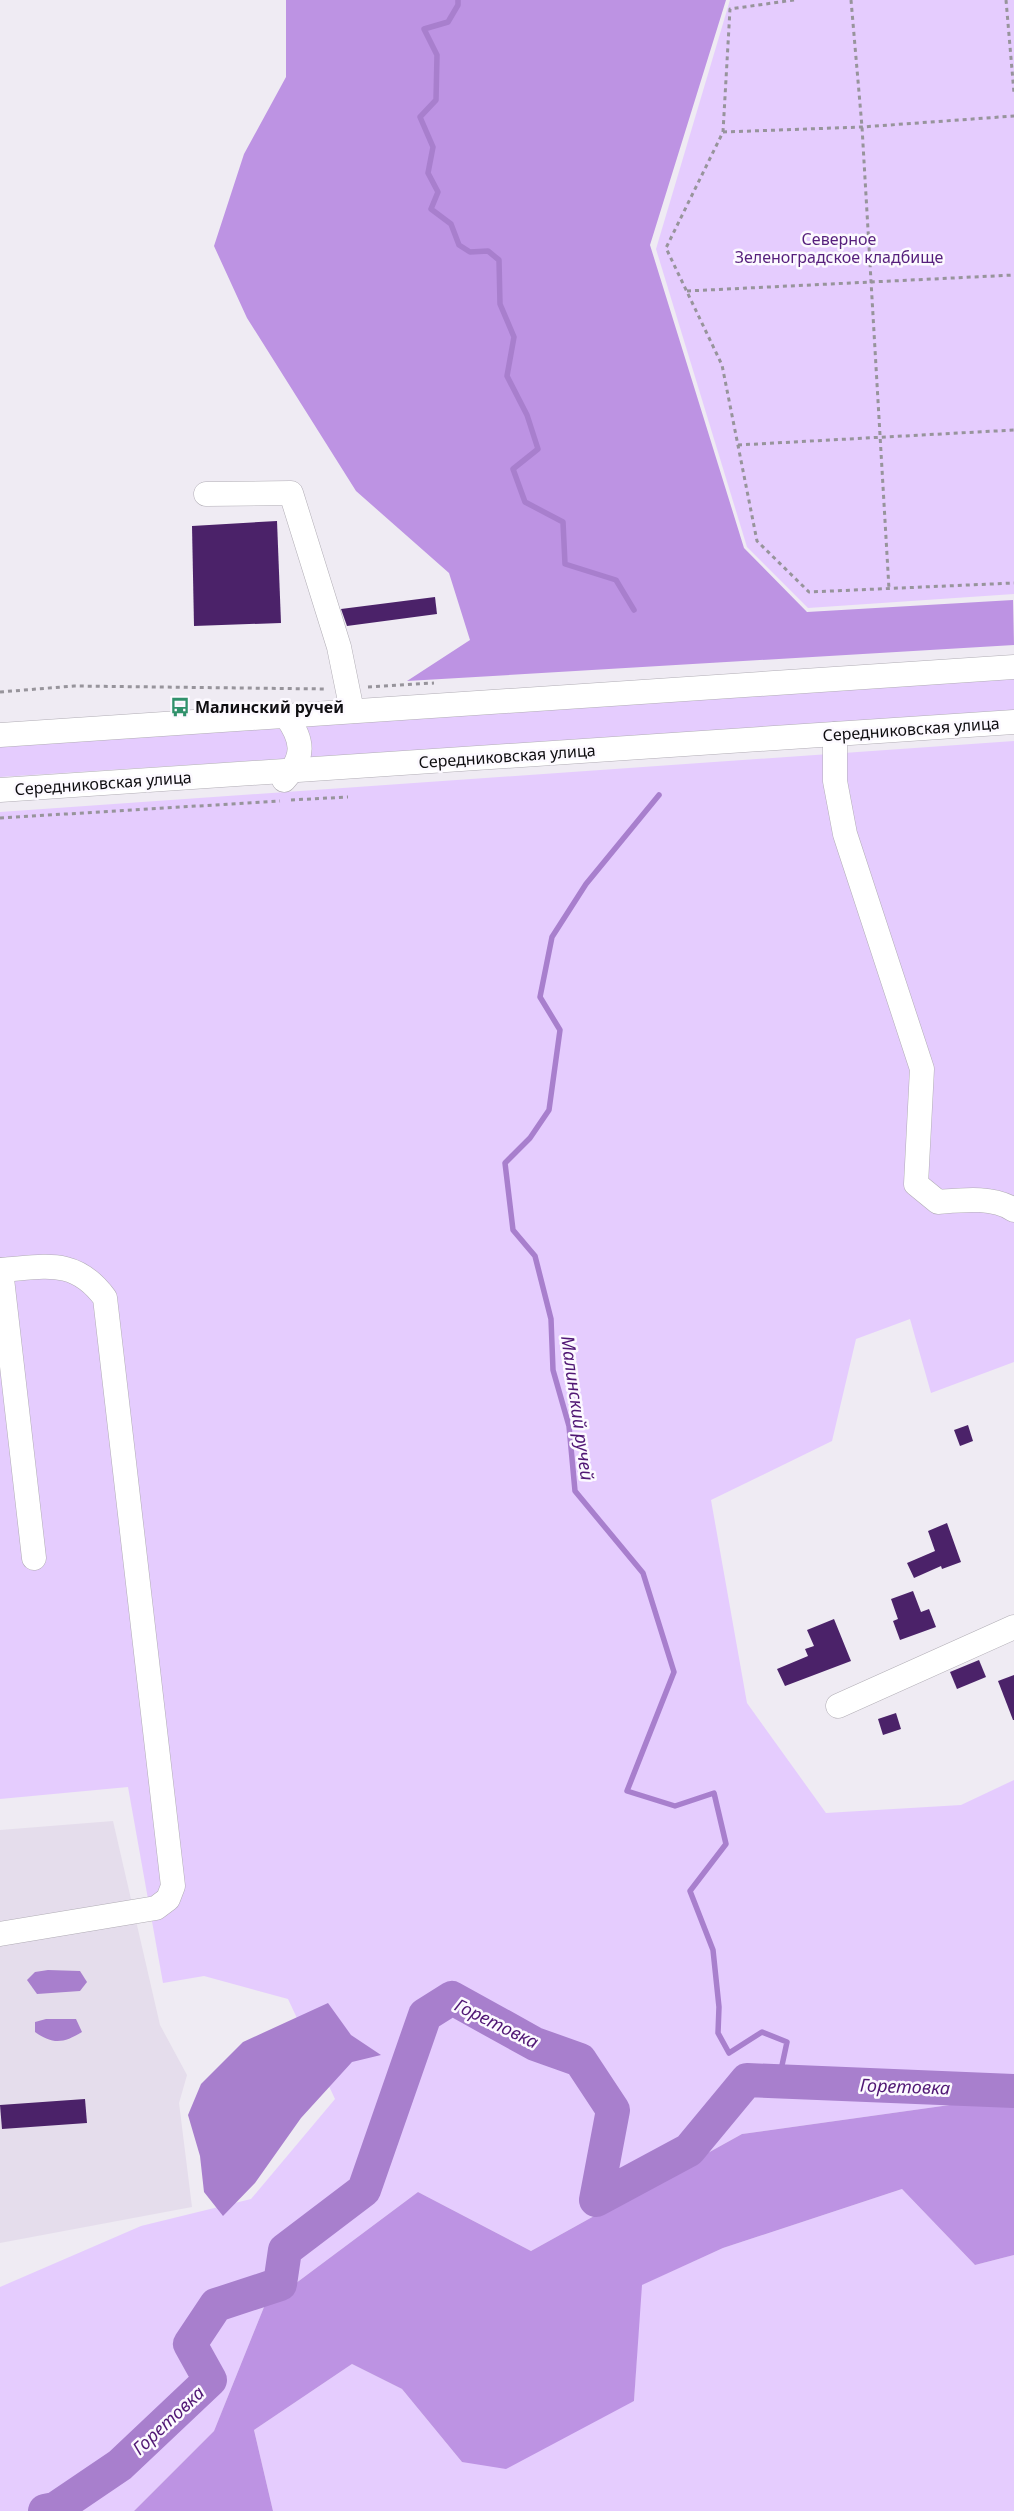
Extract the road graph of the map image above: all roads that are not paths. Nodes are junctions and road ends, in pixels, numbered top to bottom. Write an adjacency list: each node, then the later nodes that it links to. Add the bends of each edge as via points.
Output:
1 (206, 494): 3 (street, via 291,492 339,647)
2 (1014, 667): 3 (street)
3 (352, 711): 4 (street)
4 (286, 716): 7 (street); 8 (street, via 299,739 300,754)
5 (1014, 722): 6 (street, Середниковская улица)
6 (835, 734): 8 (street, Середниковская улица); 10 (street, via 835,781 846,834 922,1069 916,1184 938,1202 973,1200)
7 (0, 735)
8 (293, 770): 9 (street, Середниковская улица)
9 (0, 790)
10 (1014, 1210)
11 (1, 1270): 12 (street); 15 (street, via 56,1266 78,1272 105,1298 173,1886 168,1899 156,1908)
12 (34, 1558)
13 (1014, 1627): 14 (street)
14 (838, 1706)
15 (0, 1934)

